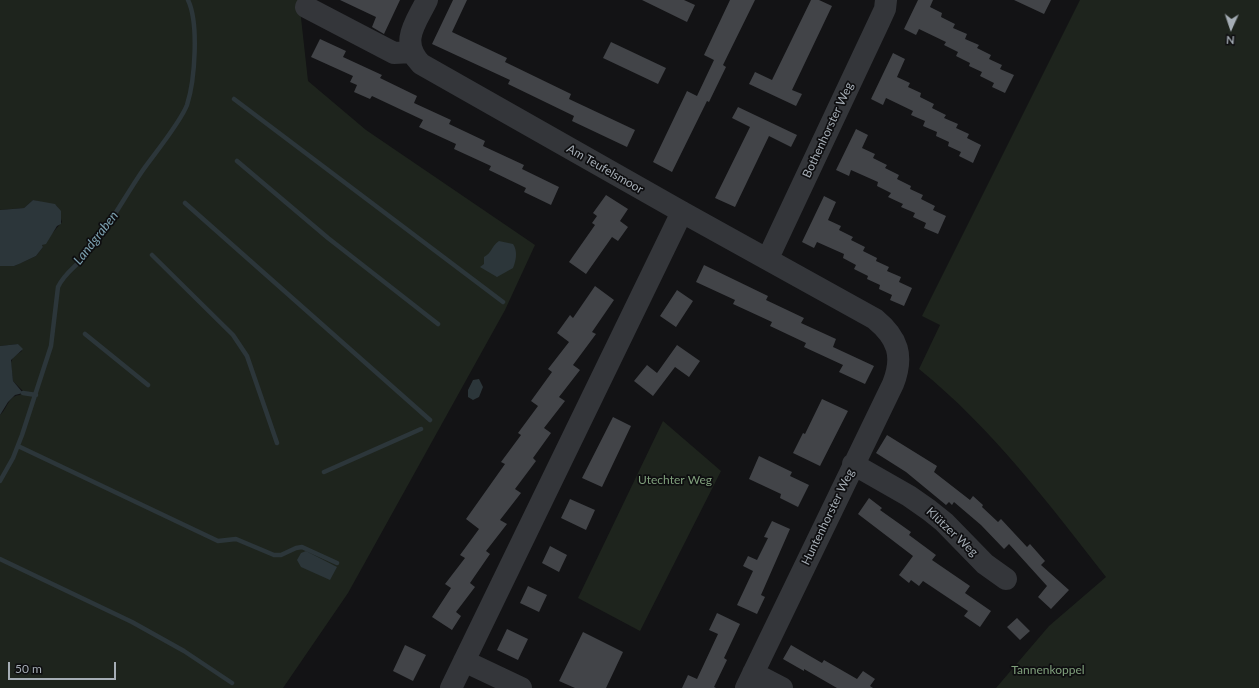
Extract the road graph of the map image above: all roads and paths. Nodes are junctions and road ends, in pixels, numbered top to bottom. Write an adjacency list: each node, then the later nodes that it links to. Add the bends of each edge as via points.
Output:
1 (427, 0): 4 (street, via 411,35 409,45)
2 (886, 0): 6 (street, Bothenhorster Weg, via 885,9)
3 (306, 7): 4 (street, via 394,53)
4 (412, 52): 5 (street, Am Teufelsmoor, via 421,64)
5 (682, 212): 6 (street, Am Teufelsmoor); 10 (street)
6 (768, 258): 7 (street, Am Teufelsmoor, via 875,319 885,327)
7 (896, 344): 8 (street, Huntenhorster Weg, via 899,362 897,373)
8 (853, 464): 9 (street, Klützer Weg, via 910,496 929,510 984,564); 11 (street, Huntenhorster Weg)
9 (1006, 579)
10 (464, 661): 12 (street); 13 (street)
11 (749, 681): 14 (street)
12 (451, 688)
13 (522, 688)
14 (782, 688)

